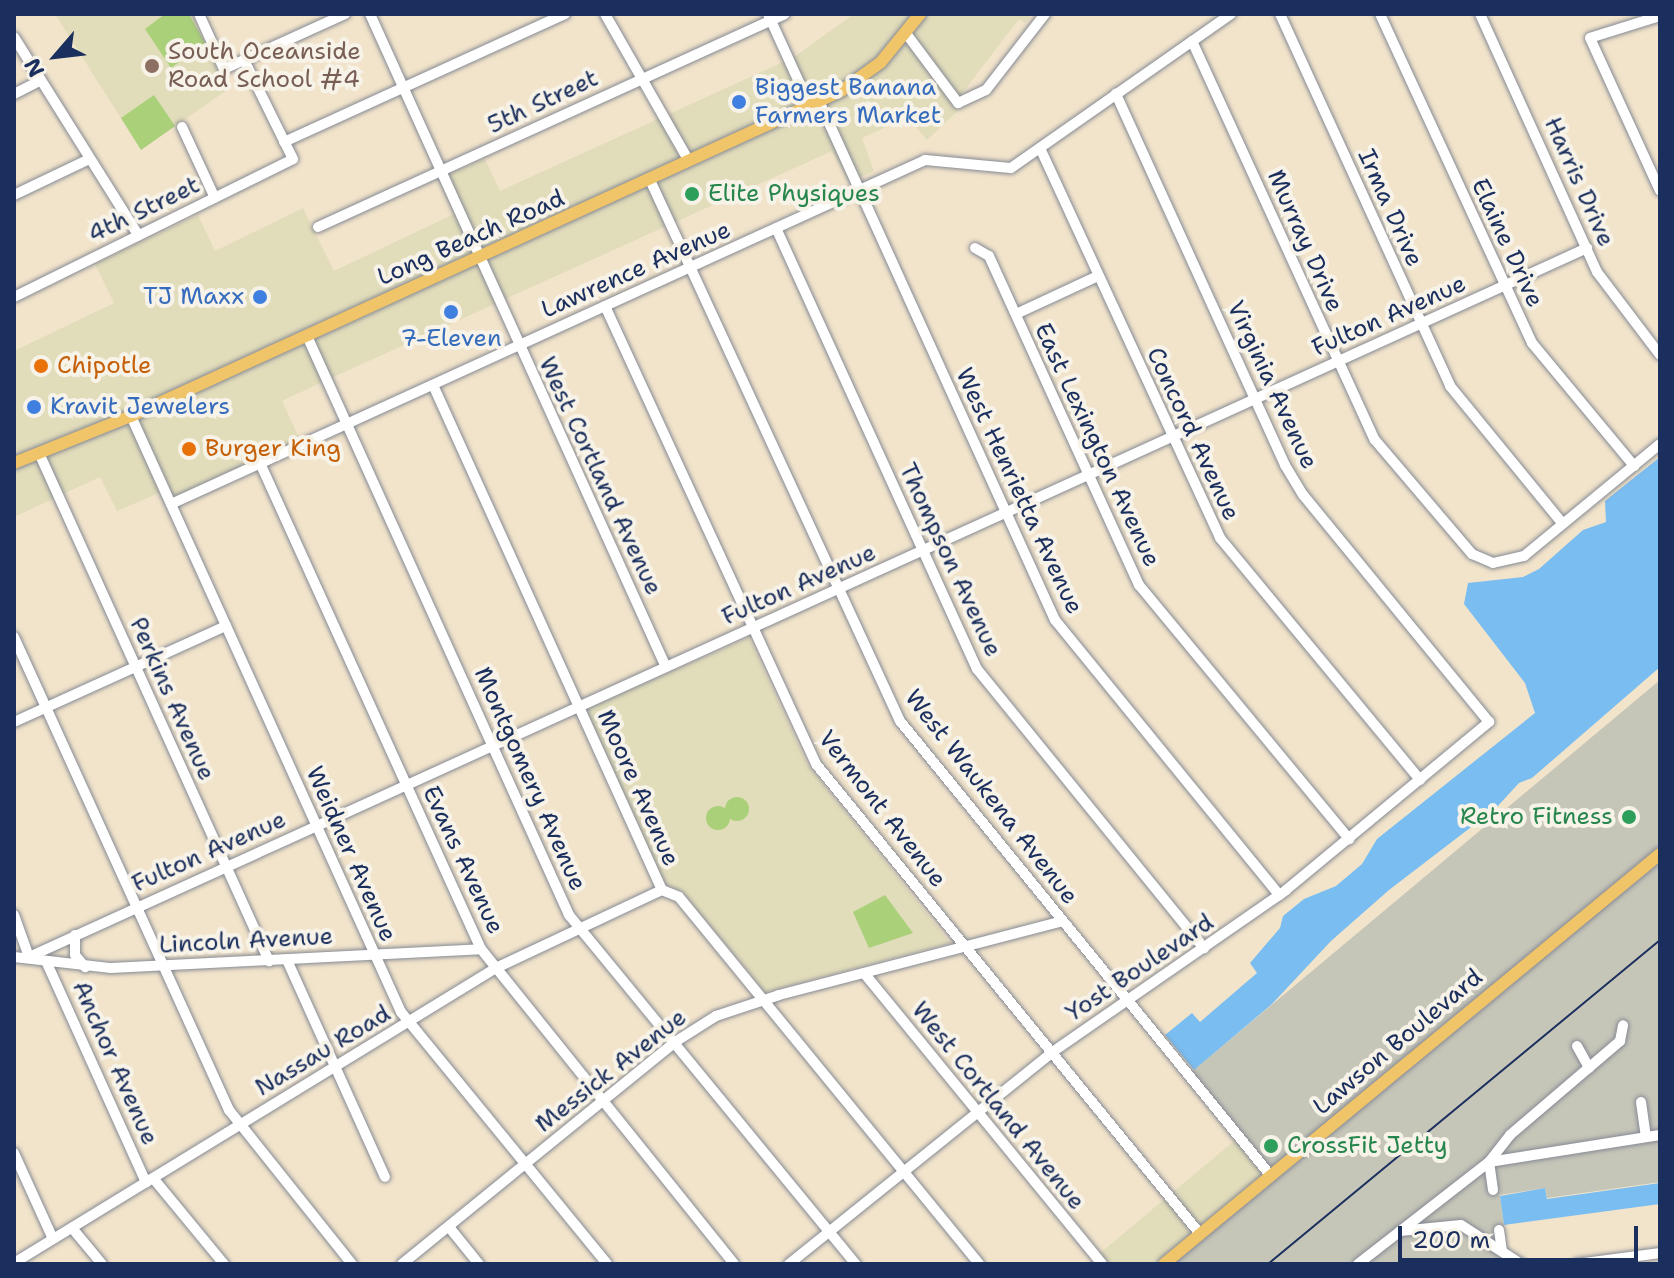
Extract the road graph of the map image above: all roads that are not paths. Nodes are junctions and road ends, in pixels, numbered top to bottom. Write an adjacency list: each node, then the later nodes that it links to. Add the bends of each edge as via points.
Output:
1 (199, 14): 18 (street, via 224,69)
2 (345, 14): 18 (street)
3 (370, 14): 21 (street, West Cortland Avenue)
4 (565, 14): 21 (street)
5 (605, 14): 19 (street)
6 (785, 14): 14 (street, 5th Street)
7 (920, 14): 15 (main road, Long Beach Road)
8 (1045, 14): 15 (street, via 986,90 958,103)
9 (1231, 14): 17 (street, Lawrence Avenue)
10 (1280, 14): 48 (street, Irma Drive)
11 (1380, 14): 44 (street, Elaine Drive)
12 (1480, 14): 40 (street, Harris Drive)
13 (1660, 16): 33 (street, via 1590,38)
14 (769, 17): 19 (street, 5th Street); 24 (street, West Henrietta Avenue)
15 (905, 32): 24 (main road, Long Beach Road, via 870,71)
16 (14, 37): 20 (street)
17 (1192, 41): 23 (street, Lawrence Avenue); 52 (street, Murray Drive)
18 (244, 60): 26 (street)
19 (643, 79): 29 (street); 30 (street, 5th Street)
20 (41, 80): 22 (street); 28 (street)
21 (404, 87): 26 (street); 30 (street, West Cortland Avenue)
22 (14, 94)
23 (1116, 94): 27 (street, Lawrence Avenue); 54 (street, Virginia Avenue)
24 (814, 103): 29 (main road, Long Beach Road); 32 (street, West Henrietta Avenue)
25 (182, 127): 35 (street)
26 (284, 142): 35 (street, 4th Street, via 293,159)
27 (1040, 148): 32 (street, Lawrence Avenue, via 1004,170 925,160); 43 (street, Concord Avenue)
28 (89, 159): 34 (street); 38 (street)
29 (689, 161): 31 (main road, Long Beach Road)
30 (442, 170): 36 (street, 5th Street); 41 (street, West Cortland Avenue)
31 (650, 180): 41 (main road, Long Beach Road); 42 (street, West Waukena Avenue)
32 (859, 190): 37 (street, Lawrence Avenue); 65 (street, West Henrietta Avenue)
33 (1660, 191)
34 (14, 195)
35 (215, 198): 38 (street, 4th Street)
36 (318, 227)
37 (776, 228): 42 (street, Lawrence Avenue); 67 (street, Thompson Avenue)
38 (138, 235): 45 (street, 4th Street)
39 (975, 248): 47 (street, East Lexington Avenue, via 989,256)
40 (1587, 248): 44 (street, Fulton Avenue); 51 (street, Harris Drive, via 1608,291)
41 (480, 257): 49 (main road, Long Beach Road); 50 (street, West Cortland Avenue)
42 (692, 267): 46 (street, Lawrence Avenue); 68 (street, West Waukena Avenue)
43 (1098, 276): 47 (street); 57 (street, Concord Avenue)
44 (1504, 286): 48 (street, Fulton Avenue); 62 (street, Elaine Drive, via 1532,343)
45 (14, 297)
46 (605, 306): 50 (street, Lawrence Avenue); 70 (street, Vermont Avenue)
47 (1016, 314): 63 (street, East Lexington Avenue)
48 (1421, 324): 52 (street, Fulton Avenue); 66 (street, Irma Drive, via 1455,393)
49 (307, 336): 55 (main road, Long Beach Road); 56 (street, Montgomery Avenue)
50 (518, 346): 53 (street, Lawrence Avenue); 73 (street, West Cortland Avenue)
51 (1660, 355)
52 (1338, 362): 54 (street, Fulton Avenue); 66 (street, Murray Drive, via 1375,440 1459,542 1482,560 1516,560)
53 (433, 385): 56 (street, Lawrence Avenue); 76 (street, Moore Avenue)
54 (1255, 400): 57 (street, Fulton Avenue); 74 (street, Virginia Avenue, via 1303,495)
55 (131, 416): 59 (main road, Long Beach Road); 64 (street, Weidner Avenue)
56 (347, 424): 61 (street, Lawrence Avenue); 78 (street, Montgomery Avenue)
57 (1172, 437): 63 (street, Fulton Avenue); 79 (street, Concord Avenue, via 1220,538)
58 (1660, 444): 62 (street)
59 (39, 453): 60 (main road, Long Beach Road); 72 (street, Perkins Avenue)
60 (14, 463)
61 (260, 463): 64 (street, Lawrence Avenue); 80 (street, Evans Avenue)
62 (1634, 466): 66 (street)
63 (1089, 475): 65 (street, Fulton Avenue); 82 (street, East Lexington Avenue, via 1139,585)
64 (171, 504): 69 (street, Weidner Avenue)
65 (1006, 512): 67 (street, Fulton Avenue); 86 (street, West Henrietta Avenue, via 1063,632)
66 (1563, 524)
67 (922, 550): 68 (street, Fulton Avenue); 93 (street, Thompson Avenue, via 983,678)
68 (838, 589): 70 (street, Fulton Avenue); 89 (street, West Waukena Avenue, via 900,721)
69 (226, 626): 72 (street); 81 (street, Weidner Avenue)
70 (752, 628): 73 (street, Fulton Avenue); 92 (street, Vermont Avenue, via 816,764)
71 (14, 637): 75 (street)
72 (136, 666): 75 (street); 84 (street, Perkins Avenue)
73 (666, 667): 76 (street, Fulton Avenue)
74 (1471, 700): 79 (street, Yost Boulevard, via 1489,722)
75 (46, 707): 77 (street); 87 (street)
76 (579, 707): 78 (street, Fulton Avenue); 85 (street, Moore Avenue)
77 (14, 722)
78 (492, 746): 80 (street, Fulton Avenue); 90 (street, Montgomery Avenue, via 569,915)
79 (1420, 780): 82 (street, Yost Boulevard)
80 (406, 785): 81 (street, Fulton Avenue); 94 (street, Evans Avenue)
81 (316, 826): 84 (street, Fulton Avenue); 95 (street, Weidner Avenue)
82 (1349, 839): 86 (street, Yost Boulevard)
83 (1660, 854): 124 (main road, Lawson Boulevard)
84 (227, 867): 87 (street, Fulton Avenue); 100 (street, Perkins Avenue)
85 (662, 890): 90 (street, Nassau Road); 105 (street, Moore Avenue, via 679,897)
86 (1279, 895): 93 (street, Yost Boulevard)
87 (137, 907): 91 (street, Fulton Avenue); 101 (street)
88 (14, 915): 97 (street)
89 (1063, 921): 92 (street, Messick Avenue); 106 (street, West Waukena Avenue)
90 (581, 927): 103 (street, Nassau Road); 109 (street, Montgomery Avenue)
91 (75, 935): 97 (street, Fulton Avenue); 102 (street, via 75,955)
92 (965, 947): 104 (street, Messick Avenue); 111 (street, Vermont Avenue)
93 (1204, 948): 106 (street, Yost Boulevard)
94 (481, 949): 95 (street, Lincoln Avenue); 103 (street, Evans Avenue)
95 (375, 955): 98 (street, Lincoln Avenue); 107 (street, Weidner Avenue)
96 (14, 957): 97 (street, Lincoln Avenue)
97 (29, 957): 99 (street, Lincoln Avenue)
98 (287, 960): 100 (street, Lincoln Avenue); 112 (street)
99 (46, 961): 102 (street, Lincoln Avenue); 126 (street, Anchor Avenue)
100 (269, 961): 101 (street, Lincoln Avenue)
101 (163, 965): 102 (street, Lincoln Avenue); 117 (street)
102 (85, 967)
103 (496, 968): 107 (street, Nassau Road); 114 (street, Evans Avenue)
104 (864, 973): 105 (street, Messick Avenue); 116 (street, West Cortland Avenue)
105 (763, 1000): 109 (street, Messick Avenue, via 716,1016); 123 (street, Moore Avenue)
106 (1128, 1000): 111 (street, Yost Boulevard); 124 (street, West Waukena Avenue)
107 (408, 1022): 112 (street, Nassau Road); 122 (street, Weidner Avenue)
108 (1623, 1025): 113 (street, via 1620,1041)
109 (675, 1042): 114 (street, Messick Avenue); 131 (street, Montgomery Avenue)
110 (1577, 1046): 113 (street)
111 (1051, 1053): 116 (street, Yost Boulevard); 133 (street, Vermont Avenue)
112 (335, 1067): 117 (street, Nassau Road); 125 (street)
113 (1589, 1068): 121 (street, via 1510,1135)
114 (602, 1102): 122 (street, Messick Avenue); 144 (street, Evans Avenue)
115 (1641, 1102): 119 (street)
116 (977, 1112): 123 (street, Yost Boulevard); 148 (street, West Cortland Avenue)
117 (239, 1126): 126 (street, Nassau Road); 140 (street)
118 (1660, 1135): 119 (street)
119 (1646, 1137): 121 (street)
120 (14, 1153): 134 (street)
121 (1489, 1162): 127 (street); 132 (street)
122 (525, 1164): 128 (street, Messick Avenue); 143 (street, Weidner Avenue)
123 (903, 1172): 131 (street, Yost Boulevard); 147 (street, Moore Avenue)
124 (1271, 1176): 133 (main road, Lawson Boulevard)
125 (385, 1177)
126 (150, 1180): 129 (street, Nassau Road); 139 (street, Anchor Avenue)
127 (1493, 1190)
128 (449, 1227): 141 (street, Messick Avenue); 142 (street)
129 (72, 1228): 134 (street, Nassau Road); 138 (street)
130 (1499, 1230): 135 (street)
131 (829, 1231): 145 (street, Yost Boulevard); 146 (street, Montgomery Avenue)
132 (1398, 1231): 135 (street, via 1461,1225); 150 (street)
133 (1200, 1234): 149 (main road, Lawson Boulevard)
134 (53, 1239): 137 (street, Nassau Road)
135 (1502, 1251): 151 (street)
136 (1660, 1253): 152 (street)
137 (14, 1263)
138 (102, 1264)
139 (224, 1264)
140 (352, 1264)
141 (402, 1264)
142 (479, 1264)
143 (607, 1264)
144 (734, 1264)
145 (789, 1264)
146 (856, 1264)
147 (979, 1264)
148 (1102, 1264)
149 (1164, 1264)
150 (1358, 1264)
151 (1521, 1264)
152 (1577, 1264)

